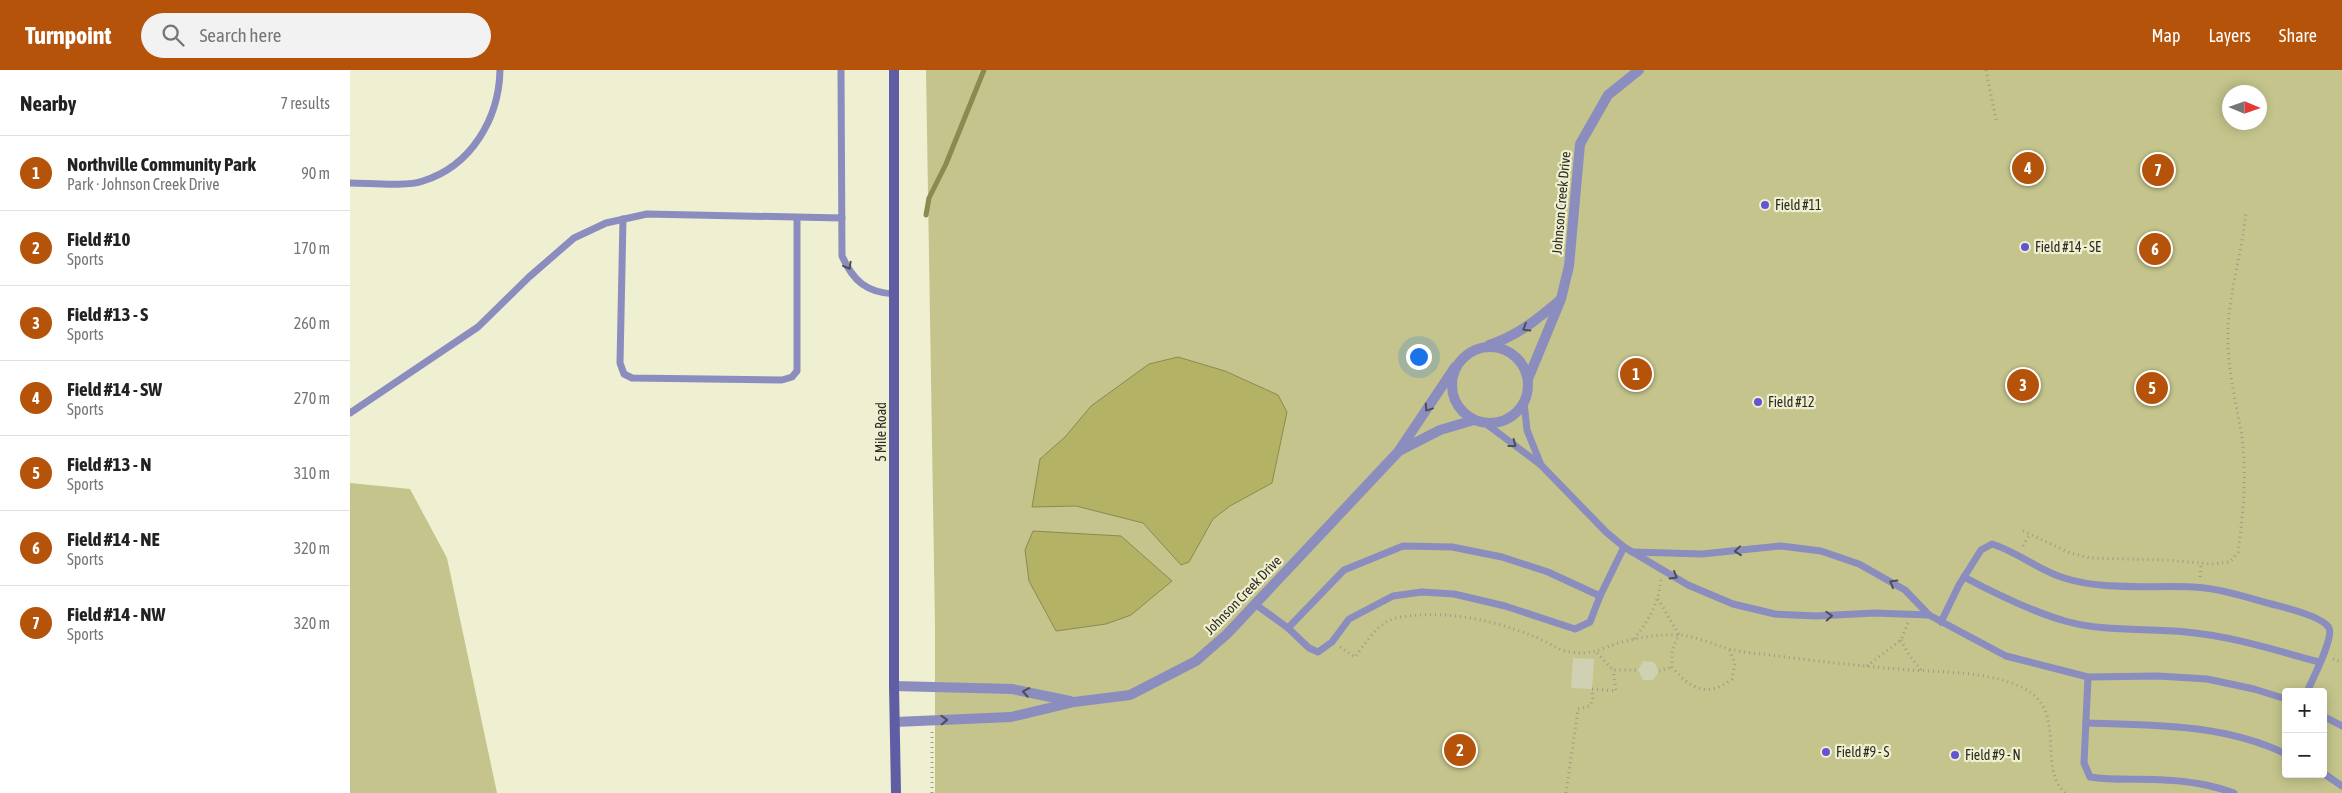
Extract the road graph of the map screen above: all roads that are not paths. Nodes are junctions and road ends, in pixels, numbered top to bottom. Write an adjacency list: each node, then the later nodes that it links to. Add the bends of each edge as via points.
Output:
1 (500, 70): 5 (lane, via 500,89 494,113 482,135 466,154 442,173 421,182)
2 (841, 70): 7 (lane)
3 (894, 70): 9 (street, 5 Mile Road)
4 (1639, 70): 10 (street, Johnson Creek Drive, via 1608,95 1580,144 1569,266)
5 (350, 183)
6 (797, 218): 7 (lane); 8 (lane, via 647,214); 8 (lane, via 797,371 792,377 782,380 632,378 624,374 620,363)
7 (842, 218): 9 (lane, one-way to 9, via 842,256 848,270 864,286 879,293)
8 (623, 219): 15 (lane, via 574,238 528,277 478,327)
9 (894, 294): 30 (street, 5 Mile Road)
10 (1561, 299): 11 (street, one-way to 11, via 1532,324 1506,340); 13 (street, Johnson Creek Drive)
11 (1484, 347): 12 (street, via 1472,350); 13 (street, via 1507,350 1524,367)
12 (1456, 367): 16 (street, via 1452,392 1456,403); 18 (street, Johnson Creek Drive, one-way to 18)
13 (1528, 379): 14 (street)
14 (1524, 402): 17 (street, via 1508,418 1497,423); 19 (lane, via 1528,430)
15 (350, 413)
16 (1474, 420): 17 (street); 18 (street, Johnson Creek Drive, via 1440,430)
17 (1485, 423): 19 (lane, one-way to 19)
18 (1398, 452): 24 (street, Johnson Creek Drive)
19 (1542, 465): 20 (lane)
20 (1624, 547): 21 (lane); 23 (lane)
21 (1632, 552): 25 (lane, one-way to 25, via 1688,585 1733,604 1775,614); 25 (lane, one-way to 21, via 1905,590 1860,564 1821,551 1782,546 1702,554)
22 (1964, 577): 26 (lane); 28 (lane, via 1996,594 2064,621 2098,628 2185,632 2228,638); 28 (lane, via 1981,550 1992,544 2065,579 2102,585 2195,587 2278,605 2324,621 2330,629 2330,639)
23 (1600, 596): 27 (lane, via 1548,572 1502,556 1452,547 1403,546 1344,570); 27 (lane, via 1590,622 1575,629 1505,606 1454,594 1422,592 1393,596 1349,619 1332,642 1318,652 1308,648)
24 (1255, 604): 27 (lane); 33 (street, Johnson Creek Drive, via 1196,662 1167,678 1130,695)
25 (1929, 615): 26 (lane)
26 (1941, 622): 29 (lane, via 2006,656)
27 (1288, 628)
28 (2319, 662): 31 (lane)
29 (2088, 677): 32 (lane, via 2207,679); 36 (lane)
30 (894, 686): 33 (street, Johnson Creek Drive, one-way to 30, via 1005,689); 35 (street, 5 Mile Road)
31 (2309, 688)
32 (2282, 699)
33 (1074, 702): 35 (street, Johnson Creek Drive, one-way to 33, via 1011,717)
34 (2327, 718): 37 (lane)
35 (895, 722): 41 (street, 5 Mile Road)
36 (2086, 724): 38 (lane, via 2164,724 2220,732); 42 (lane, via 2084,763 2090,777 2164,780 2216,786)
37 (2342, 726)
38 (2282, 752)
39 (2327, 776): 40 (lane)
40 (2342, 786)
41 (896, 793)
42 (2234, 793)

